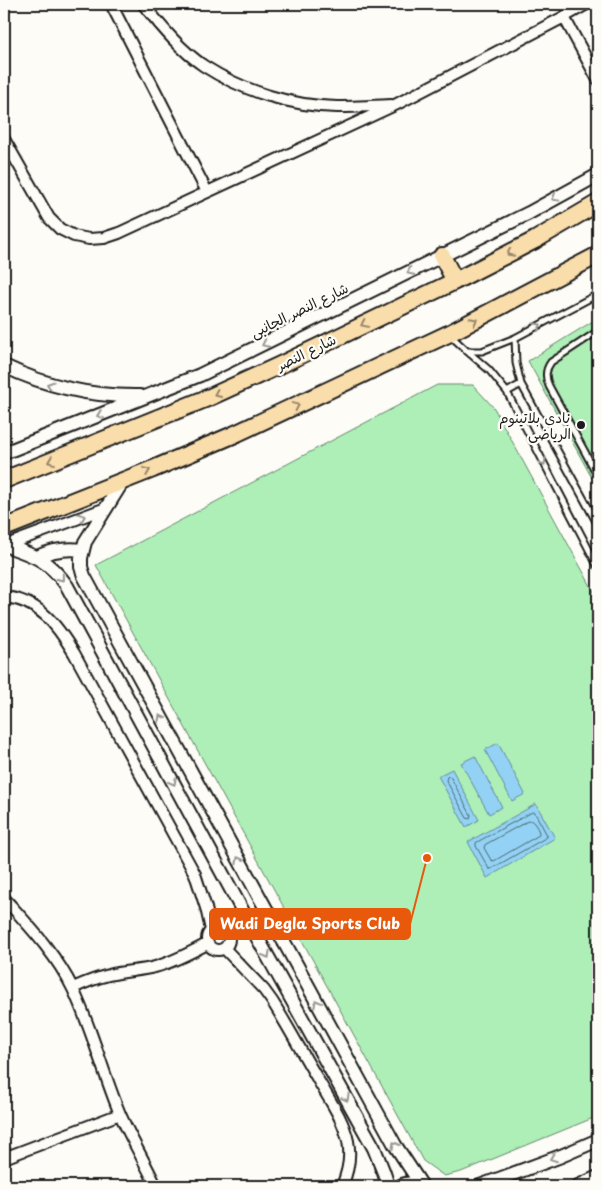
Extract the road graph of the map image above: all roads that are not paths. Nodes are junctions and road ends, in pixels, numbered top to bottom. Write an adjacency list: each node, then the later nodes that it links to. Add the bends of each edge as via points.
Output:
1 (111, 4): 9 (street)
2 (143, 4): 6 (street, via 174,40 204,65 254,90 280,99 336,107)
3 (587, 4): 4 (street)
4 (564, 18): 5 (street); 6 (street)
5 (598, 80)
6 (395, 105): 9 (street)
7 (4, 139): 9 (street, via 49,218 74,236 104,238)
8 (598, 175): 12 (street, شارع النصر الجانبى, one-way to 12)
9 (207, 192)
10 (598, 203): 13 (main road, شارع النصر, one-way to 13)
11 (598, 255): 16 (main road, one-way to 11)
12 (442, 256): 13 (main road); 22 (street, شارع النصر الجانبى, one-way to 22, via 200,375)
13 (454, 280): 25 (main road, شارع النصر, one-way to 25, via 210,397)
14 (598, 294): 17 (lane, one-way to 14)
15 (598, 331): 24 (lane, via 551,362 546,374 549,386)
16 (448, 334): 18 (lane); 26 (main road, one-way to 16, via 233,435)
17 (515, 338): 18 (lane, via 482,351); 20 (lane)
18 (467, 351): 21 (lane)
19 (4, 366): 22 (street, one-way to 19, via 87,394 56,387)
20 (521, 384): 21 (lane); 28 (lane)
21 (507, 392): 33 (lane, one-way to 33)
22 (150, 395): 23 (street, شارع النصر الجانبى, one-way to 23)
23 (4, 453)
24 (598, 476)
25 (4, 480)
26 (123, 481): 27 (street); 29 (main road)
27 (106, 508): 30 (street, one-way to 27); 31 (street)
28 (598, 525)
29 (4, 528)
30 (4, 546): 32 (street)
31 (82, 550): 32 (street, via 54,550); 50 (street, one-way to 31, via 395,1145 84,576)
32 (37, 557): 36 (street, one-way to 36, via 67,586)
33 (598, 567)
34 (4, 597): 37 (street, via 34,606 63,634 195,874)
35 (4, 898): 41 (street, via 38,936)
36 (247, 919): 38 (street); 48 (street, one-way to 48, via 374,1148)
37 (211, 930): 38 (street, via 217,928); 39 (street)
38 (226, 932): 40 (street, via 228,943)
39 (207, 944): 40 (street, via 215,950); 41 (street, via 164,964 109,975)
40 (224, 948): 47 (street, via 272,1001 344,1128 349,1156)
41 (72, 988): 42 (street)
42 (120, 1114): 44 (street); 46 (street)
43 (598, 1140): 51 (street, one-way to 51)
44 (4, 1158)
45 (598, 1177): 52 (street)
46 (156, 1186)
47 (342, 1186)
48 (388, 1186)
49 (400, 1186): 50 (street)
50 (421, 1186)
51 (480, 1186)
52 (578, 1186)

